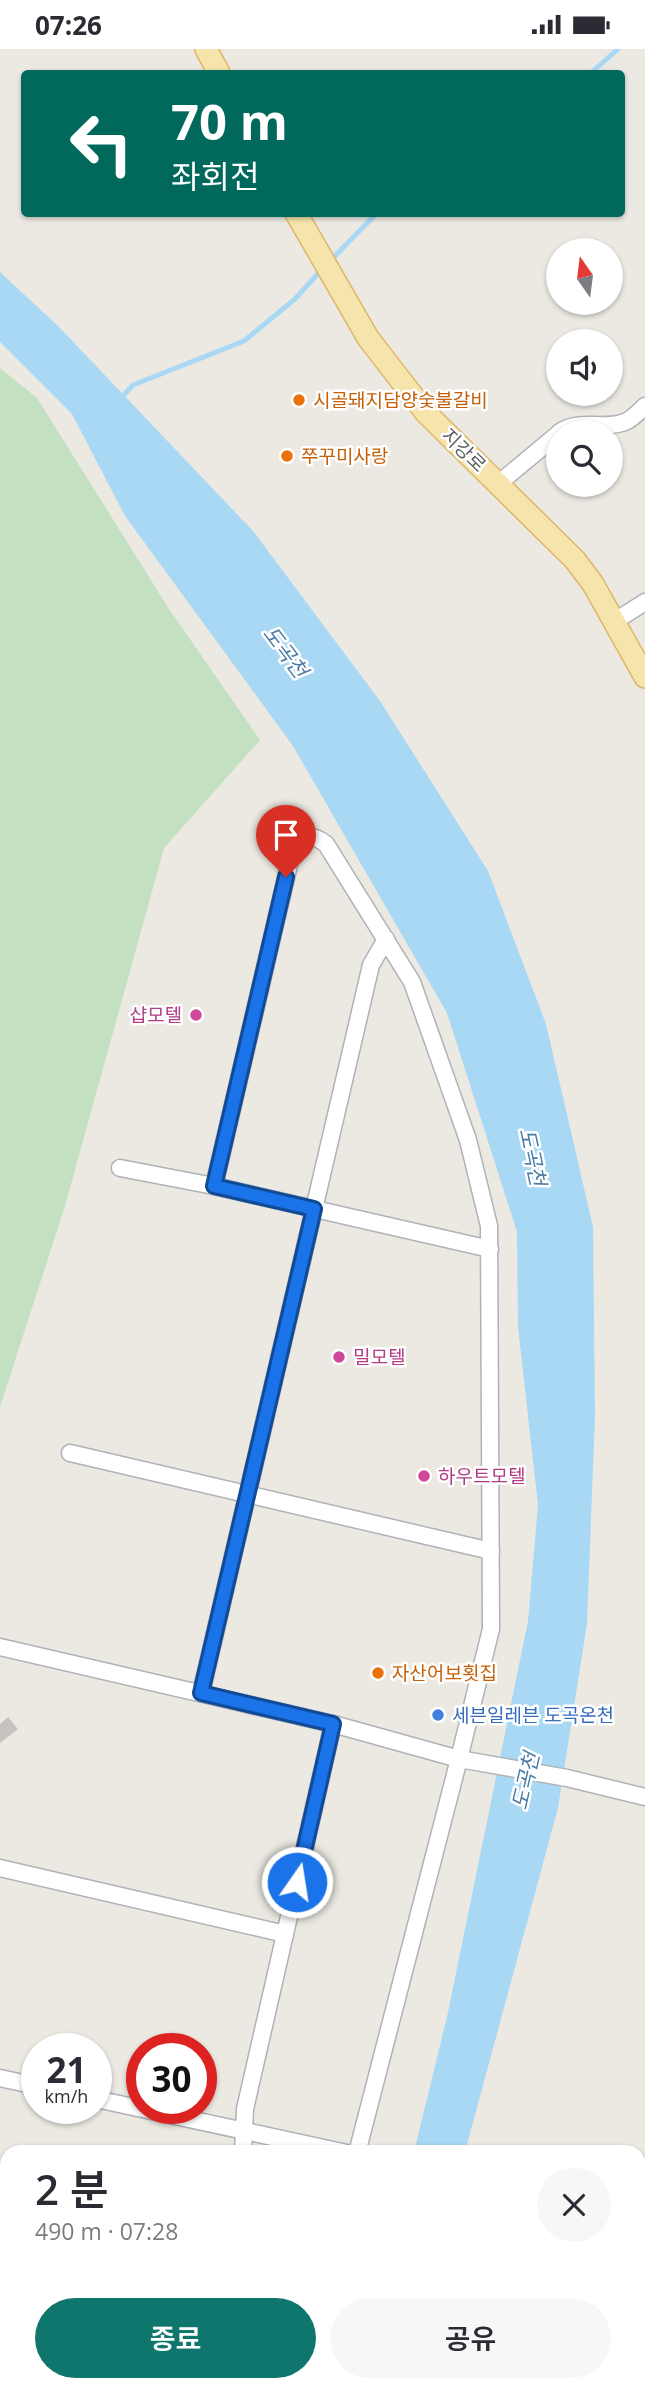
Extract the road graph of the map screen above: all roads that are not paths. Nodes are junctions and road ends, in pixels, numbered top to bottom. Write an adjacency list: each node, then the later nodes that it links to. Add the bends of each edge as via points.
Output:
1 (205, 49): 2 (main road)
2 (217, 70)
3 (298, 217): 7 (main road, 지강로, via 369,338 426,413)
4 (645, 407): 5 (street)
5 (623, 422)
6 (546, 444): 7 (street)
7 (498, 484): 9 (main road, 지강로, via 575,560)
8 (645, 602): 9 (street)
9 (614, 621): 10 (main road, 지강로)
10 (645, 677)
11 (386, 939): 13 (street, via 326,844 317,837 298,841); 14 (street, via 371,965); 15 (street, via 412,982 468,1140 489,1226)
12 (120, 1168): 13 (street)
13 (214, 1186): 14 (street)
14 (314, 1209): 15 (street); 17 (street)
15 (490, 1249): 18 (street)
16 (70, 1453): 17 (street)
17 (247, 1494): 18 (street); 20 (street)
18 (491, 1551): 22 (street, via 491,1629)
19 (0, 1647): 20 (street)
20 (201, 1693): 21 (street)
21 (333, 1724): 22 (street); 25 (street)
22 (459, 1759): 23 (street); 32 (street)
23 (645, 1797)
24 (0, 1868): 25 (street)
25 (285, 1934): 29 (street, via 245,2109)
26 (0, 2078): 27 (street)
27 (21, 2083)
28 (112, 2103): 29 (street)
29 (244, 2132): 30 (street); 31 (street)
30 (243, 2145)
31 (308, 2145)
32 (358, 2145)

